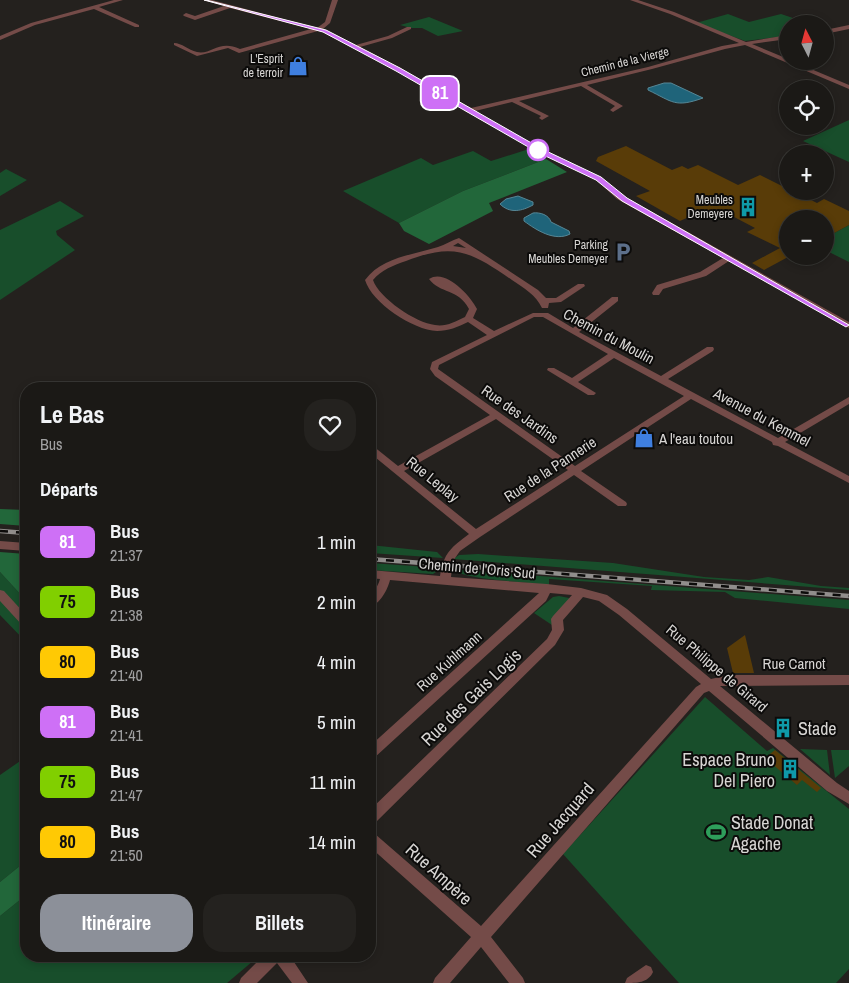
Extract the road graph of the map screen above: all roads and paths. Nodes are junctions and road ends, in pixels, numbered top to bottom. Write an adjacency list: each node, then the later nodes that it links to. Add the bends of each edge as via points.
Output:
1 (120, 0): 6 (street)
2 (206, 0): 5 (street)
3 (335, 0): 9 (street, via 327,23)
4 (633, 0): 15 (street)
5 (230, 6): 7 (street, via 195,18); 9 (street)
6 (94, 7): 8 (street); 13 (street, via 33,24)
7 (186, 15)
8 (137, 26)
9 (315, 28): 16 (street, via 238,51 229,46 197,54); 17 (street)
10 (409, 28): 17 (street)
11 (849, 28): 12 (street)
12 (834, 30)
13 (0, 38)
14 (779, 38): 15 (street, Chemin de la Vierge)
15 (747, 43): 18 (street, Chemin de la Vierge); 19 (street)
16 (176, 44)
17 (355, 47): 21 (street)
18 (582, 84): 20 (street, Chemin de la Vierge); 22 (street, via 620,106)
19 (849, 87)
20 (514, 101): 21 (street, Chemin de la Vierge); 23 (street, via 546,116)
21 (468, 110): 25 (street, via 540,151 553,163 581,174)
22 (613, 110)
23 (542, 118)
24 (441, 248): 26 (street, via 463,249); 26 (street, via 457,238); 33 (street, via 422,252 376,271 370,278 370,287 421,326 444,328)
25 (728, 258): 29 (street, via 704,274 665,284); 34 (street)
26 (487, 259): 31 (street, via 535,292)
27 (581, 286): 31 (street, Chemin du Moulin, via 558,300)
28 (457, 291): 33 (street, via 472,305 473,312)
29 (656, 293)
30 (615, 299): 35 (street)
31 (544, 302): 32 (street, Chemin du Moulin)
32 (545, 315): 35 (street, Chemin du Moulin); 36 (street, Chemin du Moulin, via 527,317)
33 (468, 318): 36 (street)
34 (849, 325)
35 (573, 332): 38 (street, Chemin du Moulin)
36 (492, 334): 39 (street, Chemin du Moulin)
37 (710, 349): 41 (street)
38 (614, 354): 41 (street, Chemin du Moulin); 42 (street)
39 (437, 362): 46 (street, Rue des Jardins, via 434,367 438,374)
40 (551, 370): 42 (street)
41 (661, 380): 44 (street, Avenue du Kemmel)
42 (572, 382): 43 (street)
43 (591, 392)
44 (690, 396): 47 (street, Avenue du Kemmel); 50 (street, Rue de la Pannerie)
45 (849, 400): 47 (street)
46 (497, 416): 49 (street); 50 (street, Rue des Jardins)
47 (776, 443): 51 (street, Avenue du Kemmel)
48 (376, 453): 49 (street, Rue Leplay)
49 (398, 470): 53 (street, Rue Leplay)
50 (575, 471): 52 (street, Rue des Jardins); 53 (street, Rue de la Pannerie)
51 (849, 480)
52 (622, 504)
53 (476, 534): 58 (street, Rue de la Pannerie, via 450,554)
54 (0, 545): 55 (street)
55 (20, 547)
56 (376, 575): 57 (street, Chemin de l'Oris Sud)
57 (386, 576): 58 (street, Chemin de l'Oris Sud); 62 (street, via 383,588)
58 (445, 580): 59 (street, Chemin de l'Oris Sud)
59 (547, 588): 60 (street, Chemin de l'Oris Sud); 68 (street, Rue Kuhlmann, via 542,598)
60 (581, 592): 66 (street, Rue Philippe de Girard, via 612,603); 70 (street, Rue des Gais Logis, via 561,613 552,642)
61 (0, 594): 63 (street)
62 (376, 596)
63 (20, 616)
64 (739, 679): 65 (street, Rue Carnot); 66 (street, Rue Carnot); 67 (street, via 728,688)
65 (849, 680)
66 (710, 684): 67 (street, Rue Philippe de Girard); 72 (street, Rue Jacquard, via 650,745)
67 (729, 700): 69 (street, Rue Philippe de Girard)
68 (376, 749)
69 (849, 798)
70 (376, 813)
71 (376, 843): 72 (street, Rue Ampère)
72 (482, 937): 78 (street, Rue Jacquard); 79 (street, Rue Ampère)
73 (268, 962): 76 (street)
74 (285, 962): 77 (street)
75 (646, 972): 80 (street)
76 (246, 983)
77 (301, 983)
78 (440, 983)
79 (518, 983)
80 (632, 983)

